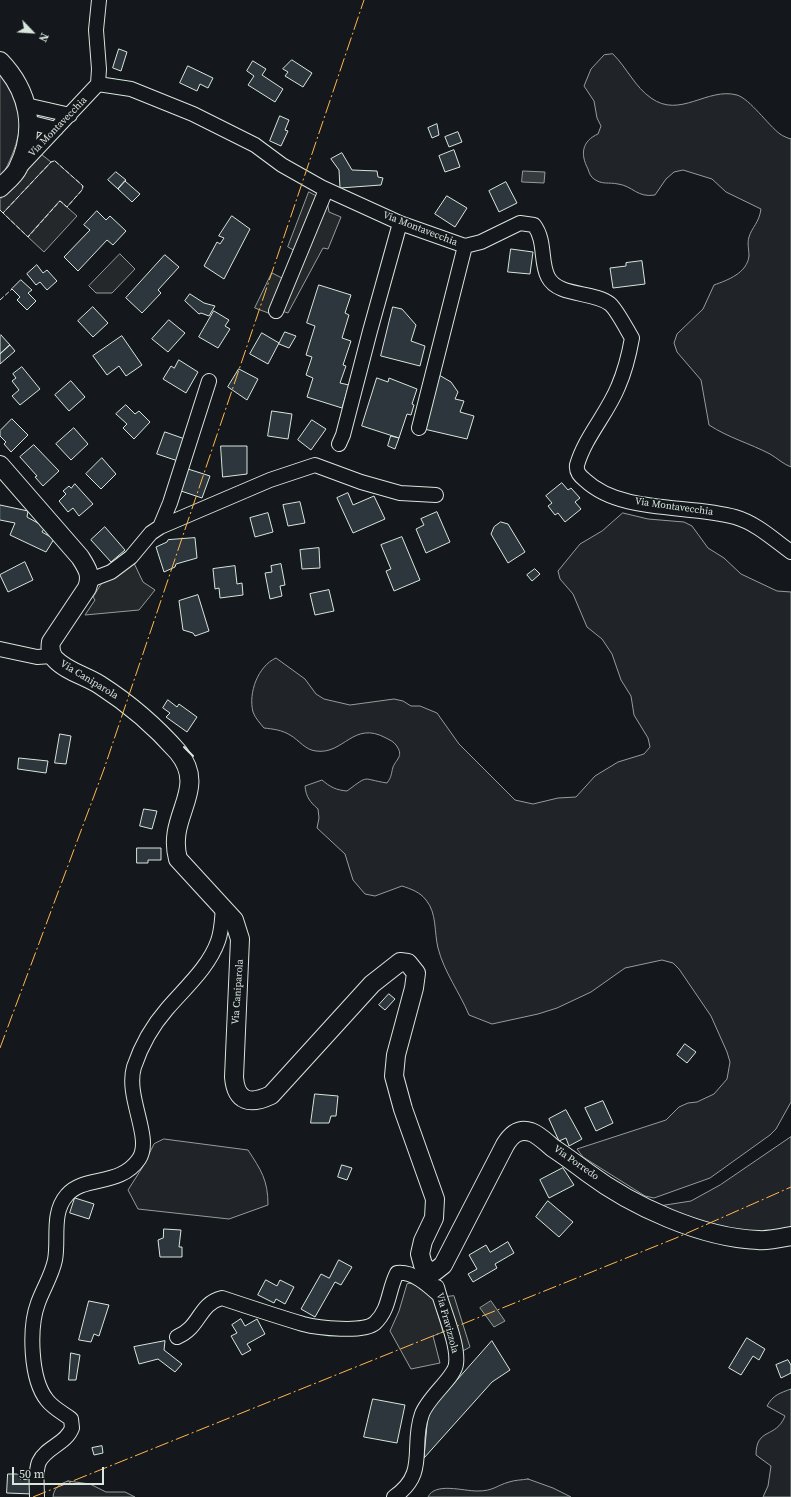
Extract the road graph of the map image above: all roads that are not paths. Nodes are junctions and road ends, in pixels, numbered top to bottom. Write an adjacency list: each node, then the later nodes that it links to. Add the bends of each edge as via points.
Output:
1 (99, 0): 3 (street, via 96,30)
2 (0, 61): 4 (main road, Via Montavecchia, via 19,85)
3 (98, 84): 5 (street, Via Montavecchia); 9 (street, Via Montavecchia, via 131,89 223,128)
4 (27, 113): 5 (street); 6 (street); 7 (main road, Via Montavecchia, via 26,144)
5 (70, 115): 6 (street, Via Montavecchia)
6 (56, 129): 7 (street, Via Montavecchia)
7 (18, 169): 8 (main road, Via Montavecchia)
8 (0, 188)
9 (326, 190): 10 (street, Via Montavecchia); 12 (street)
10 (400, 223): 11 (street, Via Montavecchia); 15 (street, via 343,435)
11 (466, 246): 14 (street); 19 (street, Via Montavecchia, via 481,242 520,223 534,224 539,231 548,277 561,290 582,293 611,304 632,338 627,364 618,388 587,443 577,466 578,474 609,497 665,508 736,517 754,525)
12 (276, 311)
13 (208, 381): 18 (street, via 170,503)
14 (418, 428)
15 (338, 444)
16 (0, 465): 20 (main road, via 80,557 89,572)
17 (436, 495): 18 (street, via 394,492 315,465 270,480)
18 (160, 527): 20 (street, via 131,557 111,572)
19 (791, 552)
20 (90, 580): 22 (main road, Via Caniparola, via 51,642)
21 (0, 649): 22 (street, via 37,658)
22 (52, 656): 23 (main road, Via Caniparola, via 64,666 119,698 160,734 184,761 190,774 190,786 175,836 178,859)
23 (223, 908): 25 (main road, Via Caniparola, via 234,920 240,939 234,1088 245,1100 259,1100 270,1095 372,984 390,968 400,962 408,963 416,973 396,1055 394,1076 409,1129 435,1199 434,1218 420,1254 423,1265); 28 (street, via 218,940 213,951 199,972 153,1027 134,1068 131,1084 143,1138 143,1149 139,1159 120,1175 73,1189 66,1196 57,1217 55,1261 37,1304 32,1327 32,1351 39,1385 46,1400 70,1419 72,1428 65,1439 40,1459)
24 (791, 1236): 25 (main road, Via Porredo, via 759,1240 728,1236 696,1228 654,1212 631,1201 535,1133 519,1131 512,1134 504,1145 446,1259)
25 (434, 1272): 26 (street, Via Fravizzola)
26 (439, 1295): 27 (street, via 413,1276 403,1272 397,1273 382,1315 370,1326 353,1328 305,1324 222,1298 208,1305 195,1325); 29 (street, Via Fravizzola, via 457,1363 453,1373 424,1408 419,1422 415,1473)
27 (177, 1337)
28 (37, 1497)
29 (394, 1497)

